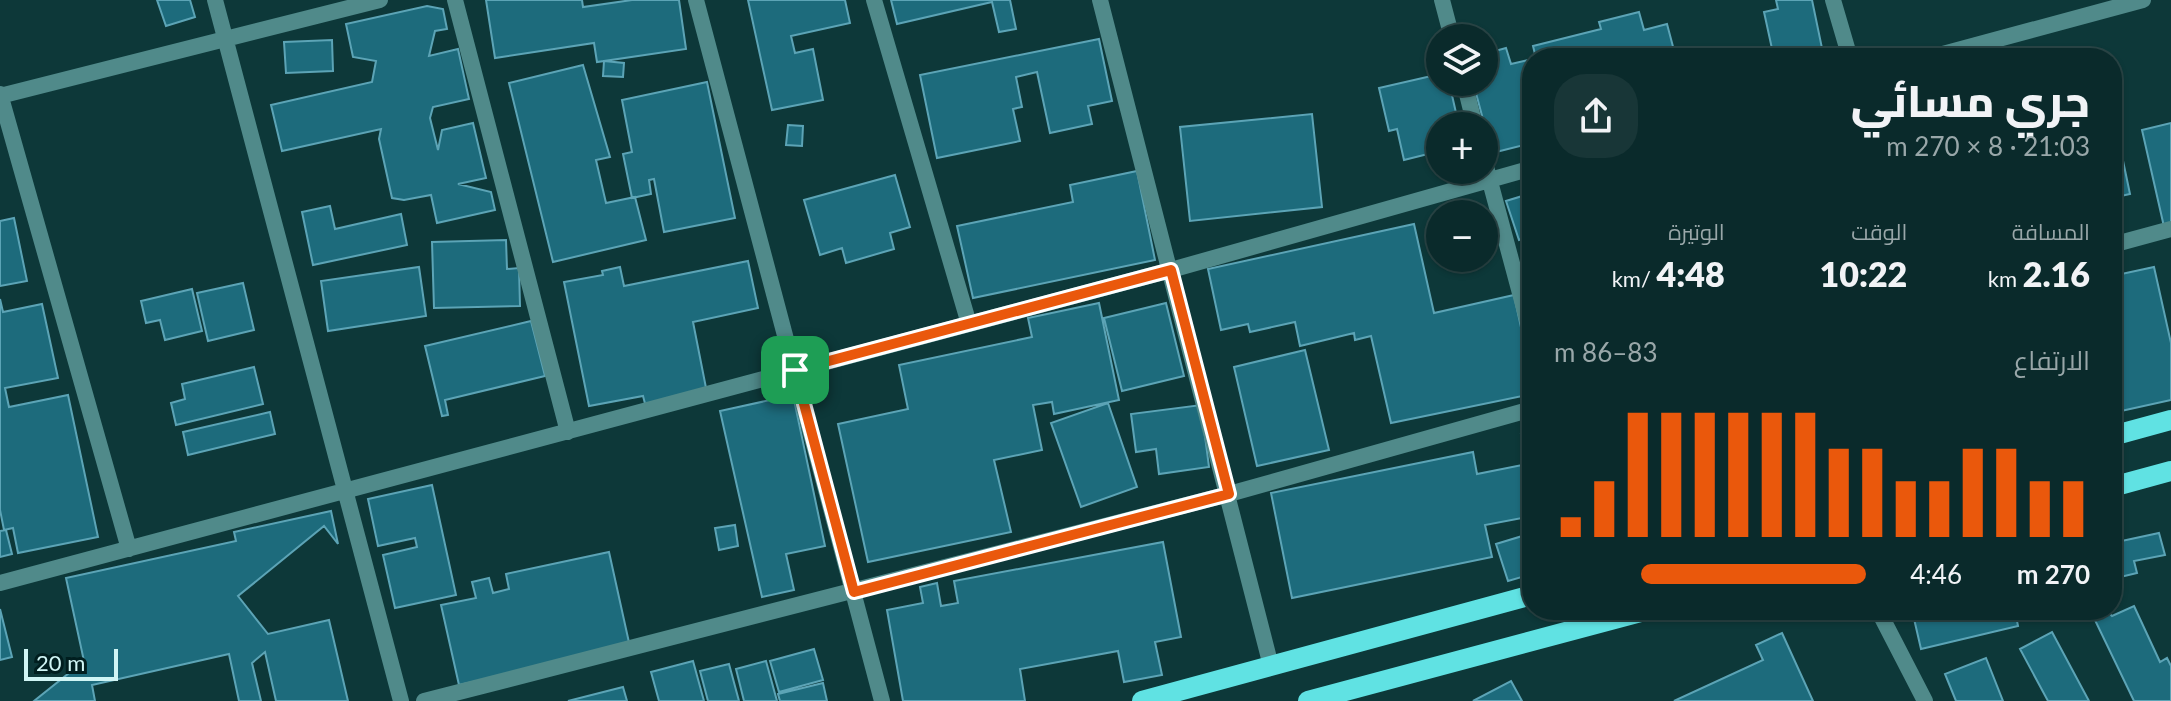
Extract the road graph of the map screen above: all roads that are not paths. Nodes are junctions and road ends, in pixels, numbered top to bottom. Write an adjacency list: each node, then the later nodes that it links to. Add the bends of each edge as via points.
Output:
1 (215, 0): 11 (street)
2 (380, 0): 11 (street)
3 (455, 0): 27 (street)
4 (696, 0): 24 (street)
5 (874, 0): 23 (street)
6 (1100, 0): 21 (street)
7 (1442, 0): 10 (street)
8 (1833, 0): 12 (street)
9 (2143, 0): 13 (street)
10 (1448, 24)
11 (225, 39): 14 (street); 31 (street)
12 (1847, 48)
13 (1965, 48)
14 (0, 95): 33 (street)
15 (1522, 171): 16 (street)
16 (1498, 178)
17 (1476, 184): 21 (street)
18 (1491, 184): 22 (street)
19 (2171, 229): 20 (street)
20 (2122, 242)
21 (1171, 270): 23 (street); 32 (street)
22 (1522, 300)
23 (969, 324): 24 (street)
24 (795, 370): 27 (street); 35 (street)
25 (1522, 412): 32 (street)
26 (2171, 420): 28 (main road)
27 (568, 432): 31 (street)
28 (2122, 433)
29 (2171, 471): 30 (main road)
30 (2122, 484)
31 (344, 490): 33 (street); 40 (street)
32 (1229, 494): 35 (street); 39 (street)
33 (129, 549): 34 (street)
34 (0, 583)
35 (854, 592): 41 (street); 42 (street)
36 (1522, 598): 39 (main road)
37 (1611, 620): 44 (main road)
38 (1883, 620): 45 (street)
39 (1271, 666): 43 (main road)
40 (401, 701)
41 (424, 701)
42 (882, 701)
43 (1142, 701)
44 (1308, 701)
45 (1925, 701)

